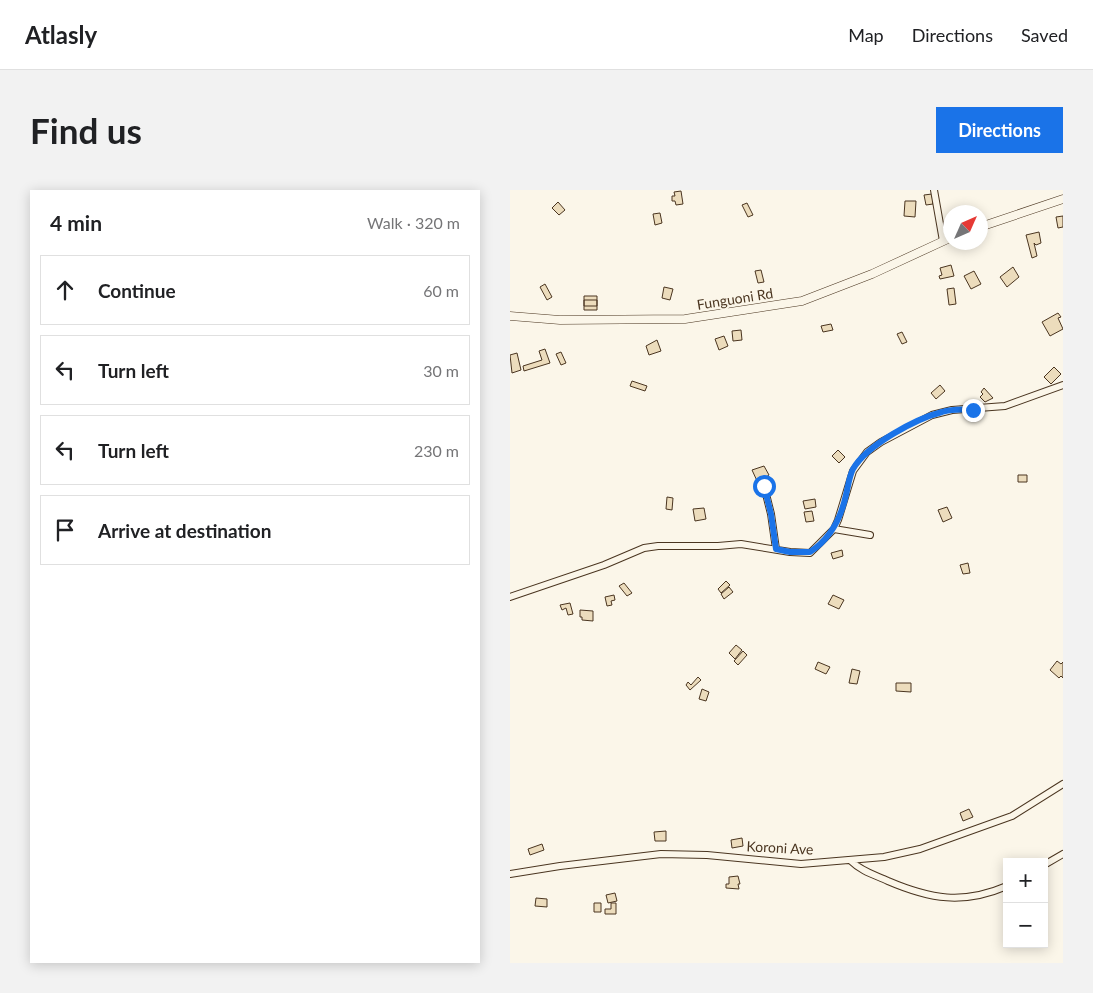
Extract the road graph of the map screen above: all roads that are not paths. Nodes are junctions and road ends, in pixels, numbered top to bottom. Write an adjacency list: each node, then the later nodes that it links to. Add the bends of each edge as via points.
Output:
1 (934, 190): 3 (street)
2 (1063, 200): 4 (street)
3 (943, 224)
4 (988, 224)
5 (943, 241): 6 (street, Funguoni Rd, via 872,274 802,301 685,319 560,320)
6 (510, 316)
7 (1063, 385): 9 (street, via 1005,406 952,410 932,415 881,442 867,452 852,471)
8 (764, 486): 11 (street)
9 (834, 529): 10 (street); 11 (street, via 810,552)
10 (870, 535)
11 (776, 549): 12 (street, via 741,544 644,548)
12 (510, 597)
13 (1063, 784): 15 (street, Koroni Ave, via 1012,816 958,836 900,854)
14 (1063, 854): 16 (street)
15 (851, 861): 17 (street, Koroni Ave, via 801,864 661,854); 18 (street, via 863,870 900,886 936,897 978,896)
16 (1048, 863)
17 (510, 874)
18 (1003, 887)

